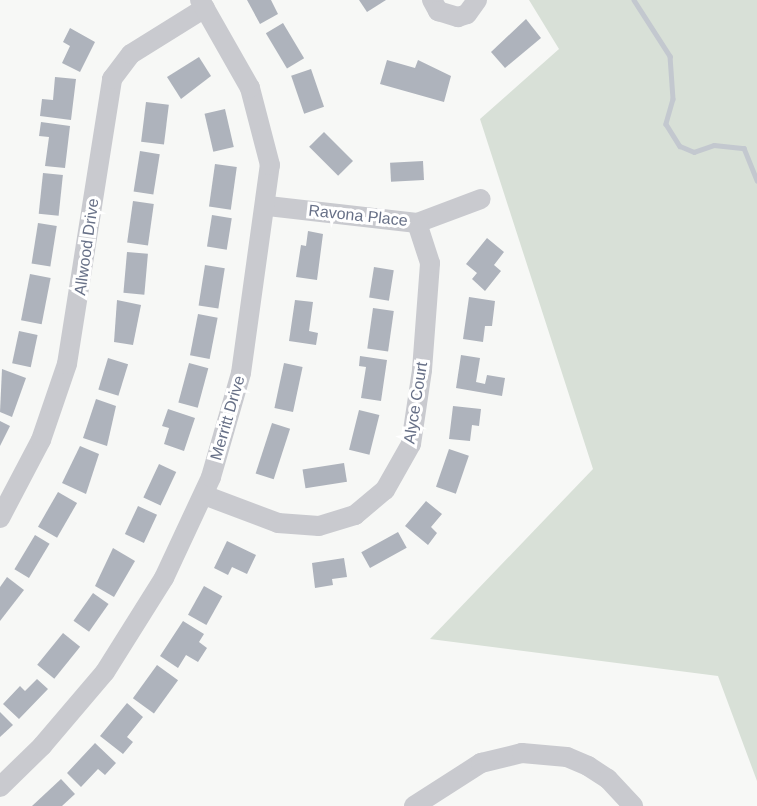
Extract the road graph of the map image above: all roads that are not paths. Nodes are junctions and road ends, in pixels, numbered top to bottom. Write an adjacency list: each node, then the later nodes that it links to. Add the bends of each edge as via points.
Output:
1 (432, 0): 2 (street, via 438,11 458,17 467,14)
2 (477, 0)
3 (202, 4): 5 (street, Merritt Drive, via 260,111 270,165); 8 (street, Allwood Drive, via 131,54 112,79 67,364 41,440)
4 (481, 199): 6 (street, Ravona Place)
5 (268, 206): 6 (street, Ravona Place); 7 (street, Merritt Drive, via 241,373)
6 (417, 223): 7 (street, Alyce Court, via 430,262 422,370 411,444 385,490 355,515 319,526 278,523)
7 (204, 495): 9 (street, Merritt Drive, via 164,578 105,672 42,746)
8 (0, 518)
9 (0, 787)
10 (414, 806): 11 (street, via 481,763 522,753 556,755 588,766 608,778)
11 (633, 806)

